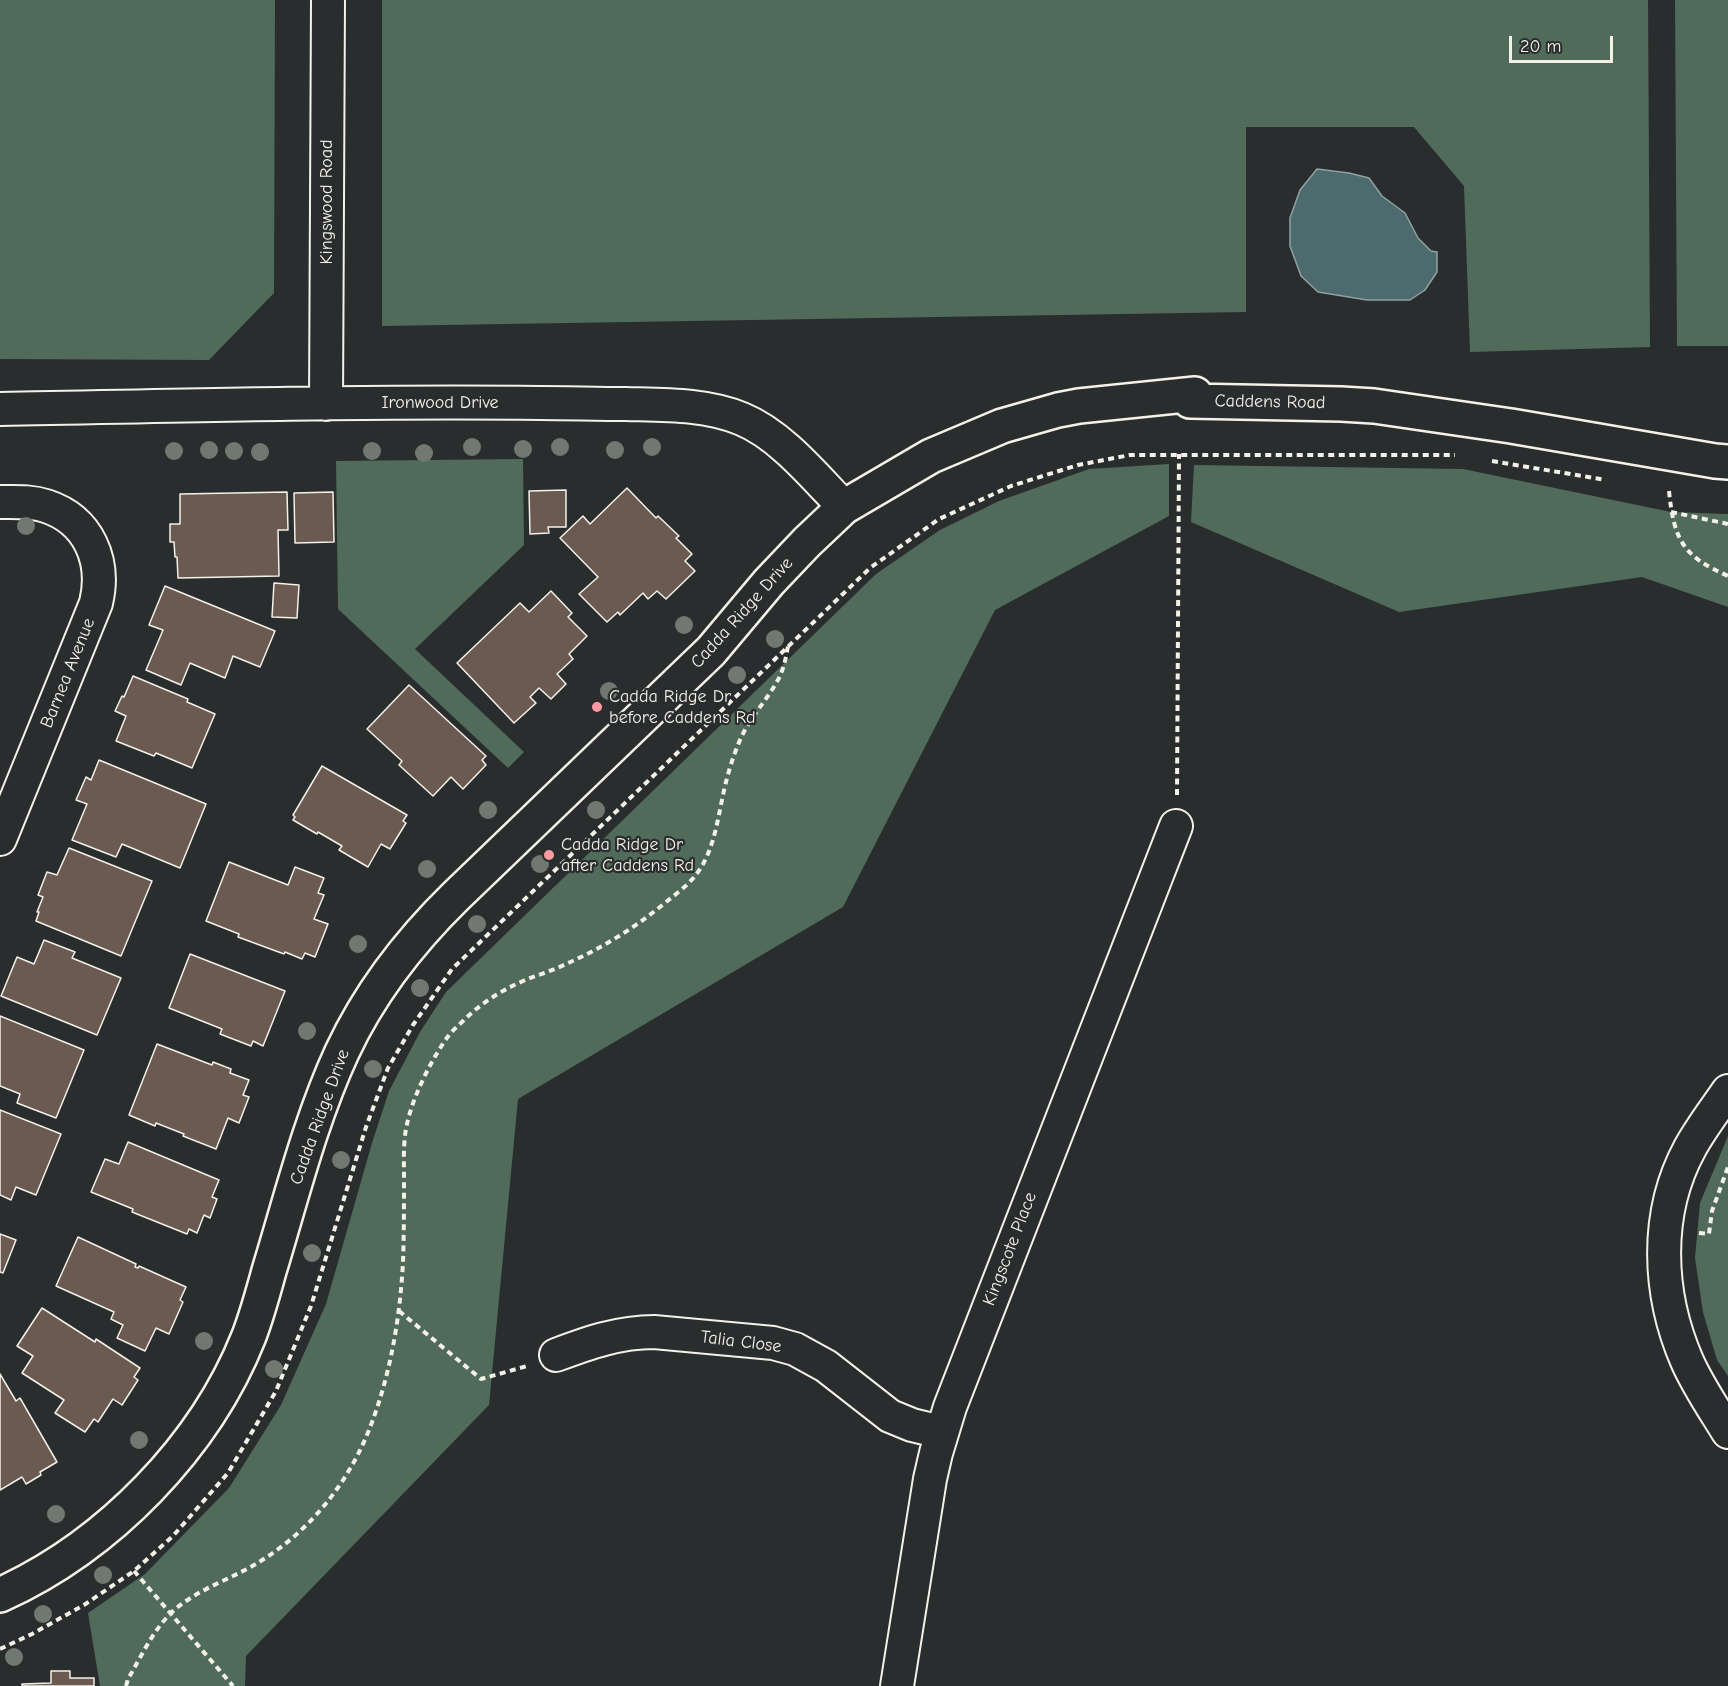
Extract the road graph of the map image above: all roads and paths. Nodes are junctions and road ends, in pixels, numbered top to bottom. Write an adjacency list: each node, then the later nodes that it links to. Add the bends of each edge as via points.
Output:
1 (328, 0): 2 (street, Kingswood Road)
2 (326, 404): 3 (street, Ironwood Drive); 11 (street, Ironwood Drive, via 648,404 724,412 758,427 785,447)
3 (0, 409)
4 (1179, 454): 5 (path); 15 (path, via 1130,455 1078,465 1011,486 939,519 870,568); 16 (path)
5 (1456, 455)
6 (1491, 461): 8 (path)
7 (1728, 462): 11 (street, Caddens Road, via 1407,410 1341,404 1190,401 1196,394 1079,406 1002,426 931,456)
8 (1610, 481)
9 (1680, 492): 12 (path, via 1668,490)
10 (0, 502): 17 (street, Barnea Avenue, via 37,503 62,514 90,542 99,568 96,603)
11 (844, 507): 26 (street, Cadda Ridge Drive, via 769,582 711,651 428,923 406,949 370,999 341,1054 317,1115 249,1336 204,1419 168,1468 125,1513 57,1564)
12 (1671, 512): 13 (path); 14 (path, via 1680,542 1689,553)
13 (1728, 524)
14 (1728, 576)
15 (788, 645): 21 (path, via 780,676 740,739 715,834 696,874 646,919 607,944 519,982 479,1005 450,1034 432,1064 412,1106 404,1146); 25 (path, via 452,969 432,997 388,1068 311,1306 276,1391 228,1473 173,1536)
16 (1176, 826): 23 (street, Kingscote Place)
17 (0, 839)
18 (1728, 1091): 24 (street, via 1682,1165 1668,1209 1664,1244 1667,1289 1679,1340 1697,1382)
19 (1728, 1167): 20 (path, via 1712,1211)
20 (1709, 1234)
21 (399, 1311): 22 (path, via 481,1379); 27 (path, via 389,1366 368,1433 334,1494 297,1535 277,1550 214,1584)
22 (556, 1355): 23 (street, Talia Close, via 591,1341 638,1332 773,1343 810,1356 890,1416)
23 (941, 1432): 31 (street, Kingscote Place)
24 (1728, 1432)
25 (134, 1571): 27 (path); 28 (path, via 76,1610)
26 (0, 1595)
27 (171, 1614): 29 (path, via 154,1634); 30 (path)
28 (0, 1649)
29 (126, 1686)
30 (233, 1686)
31 (897, 1686)

